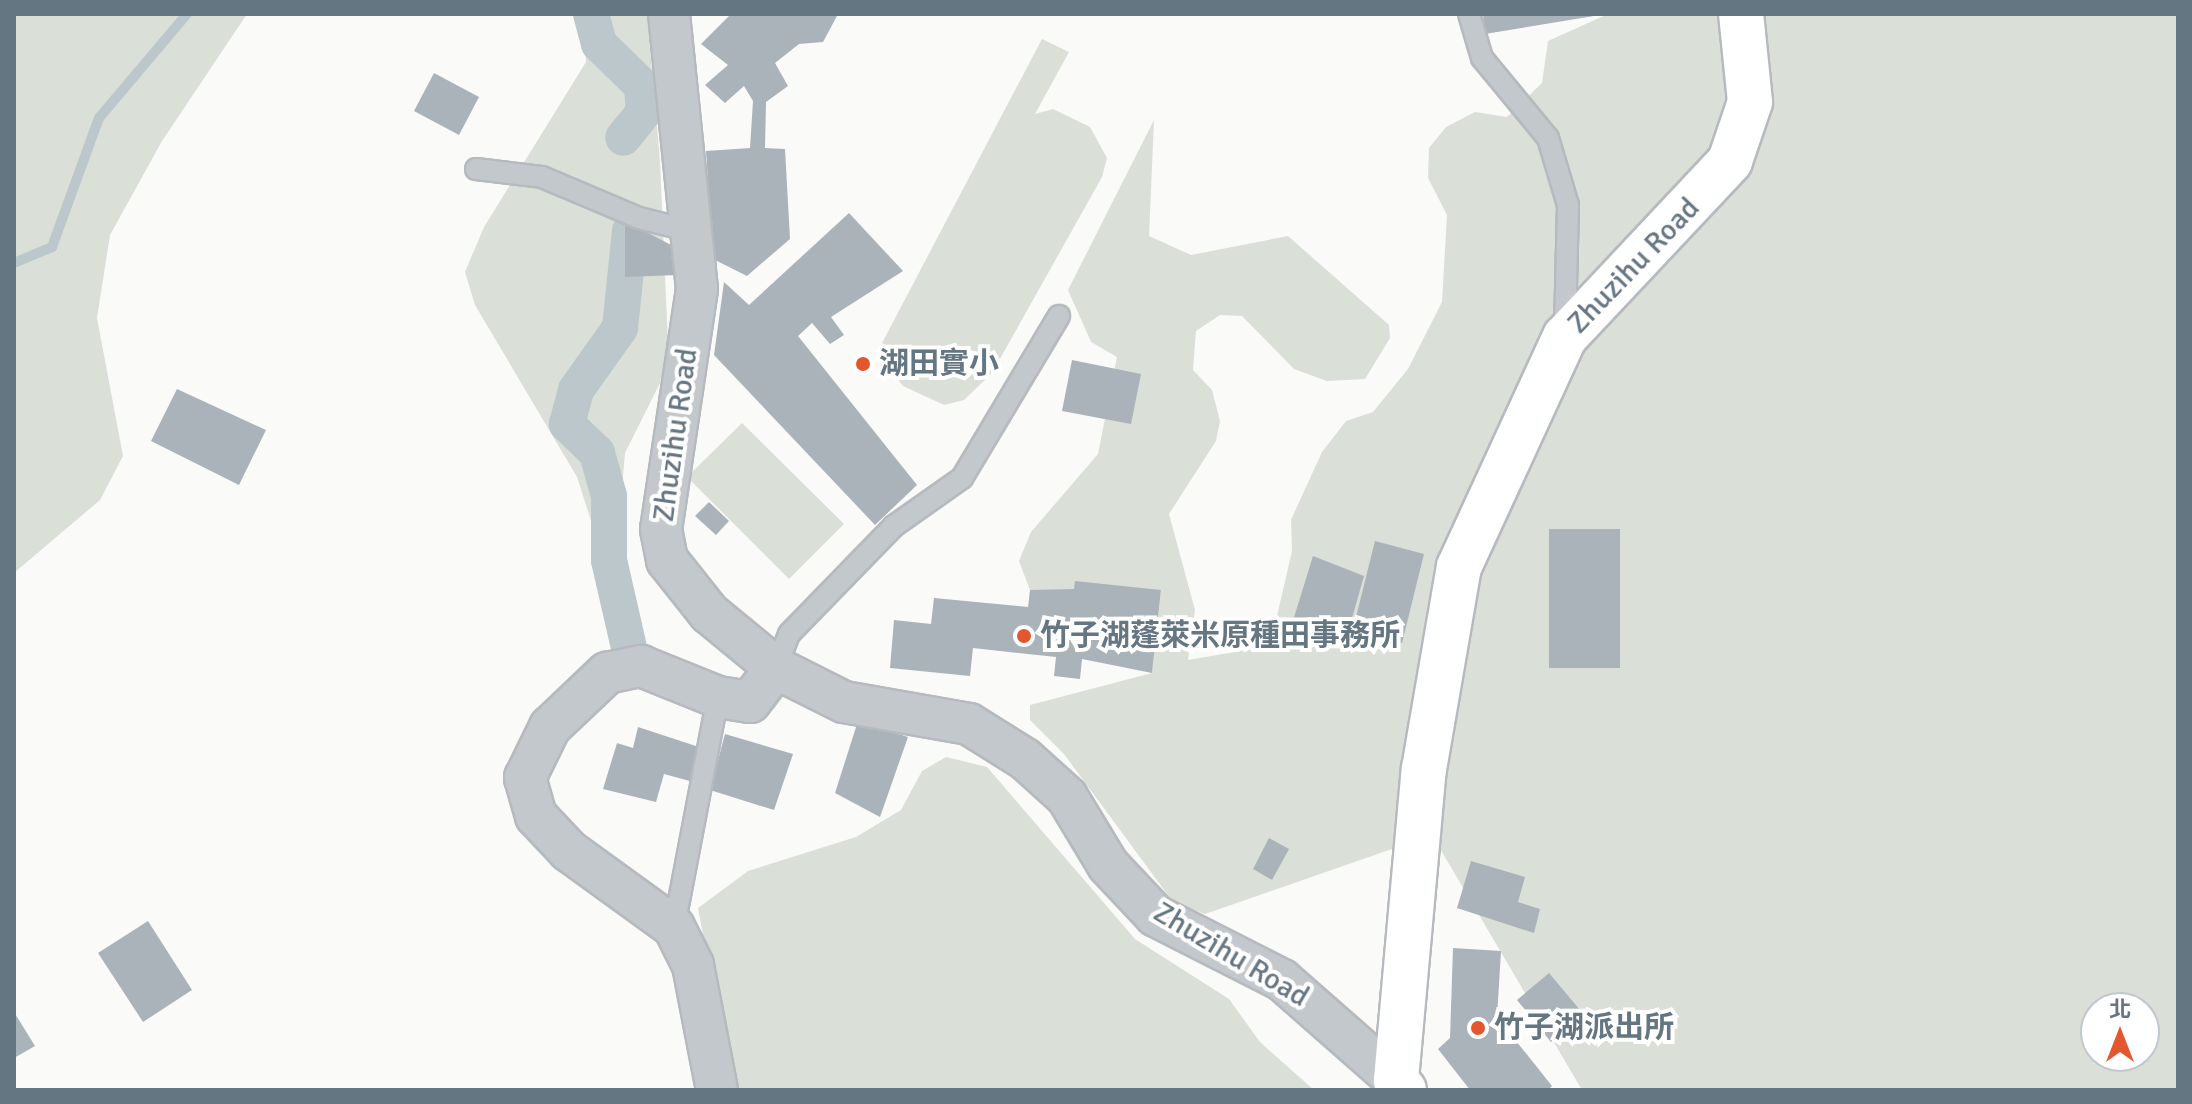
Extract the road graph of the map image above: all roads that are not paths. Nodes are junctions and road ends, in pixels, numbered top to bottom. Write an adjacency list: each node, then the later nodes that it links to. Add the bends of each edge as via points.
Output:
1 (669, 14): 5 (street, Zhuzihu Road)
2 (1469, 14): 7 (lane, via 1480,53 1548,138 1568,205)
3 (1741, 14): 7 (main road, Zhuzihu Road, via 1750,102 1730,161 1681,221)
4 (476, 169): 5 (lane, via 542,177 639,218)
5 (695, 232): 8 (street, Zhuzihu Road, via 697,289 661,529 667,560 709,613)
6 (1059, 316): 8 (lane, via 962,478 894,526 789,634)
7 (1565, 337): 11 (main road, Zhuzihu Road, via 1495,483 1450,601 1424,769)
8 (776, 668): 9 (street, via 750,702); 11 (street, Zhuzihu Road, via 844,702 969,724 1025,759 1067,797 1108,865 1156,916 1282,980)
9 (718, 697): 10 (lane); 10 (street, via 641,666 607,673 550,727 525,778 536,816 569,851)
10 (674, 927): 12 (street, via 693,965)
11 (1400, 1085)
12 (717, 1090)

